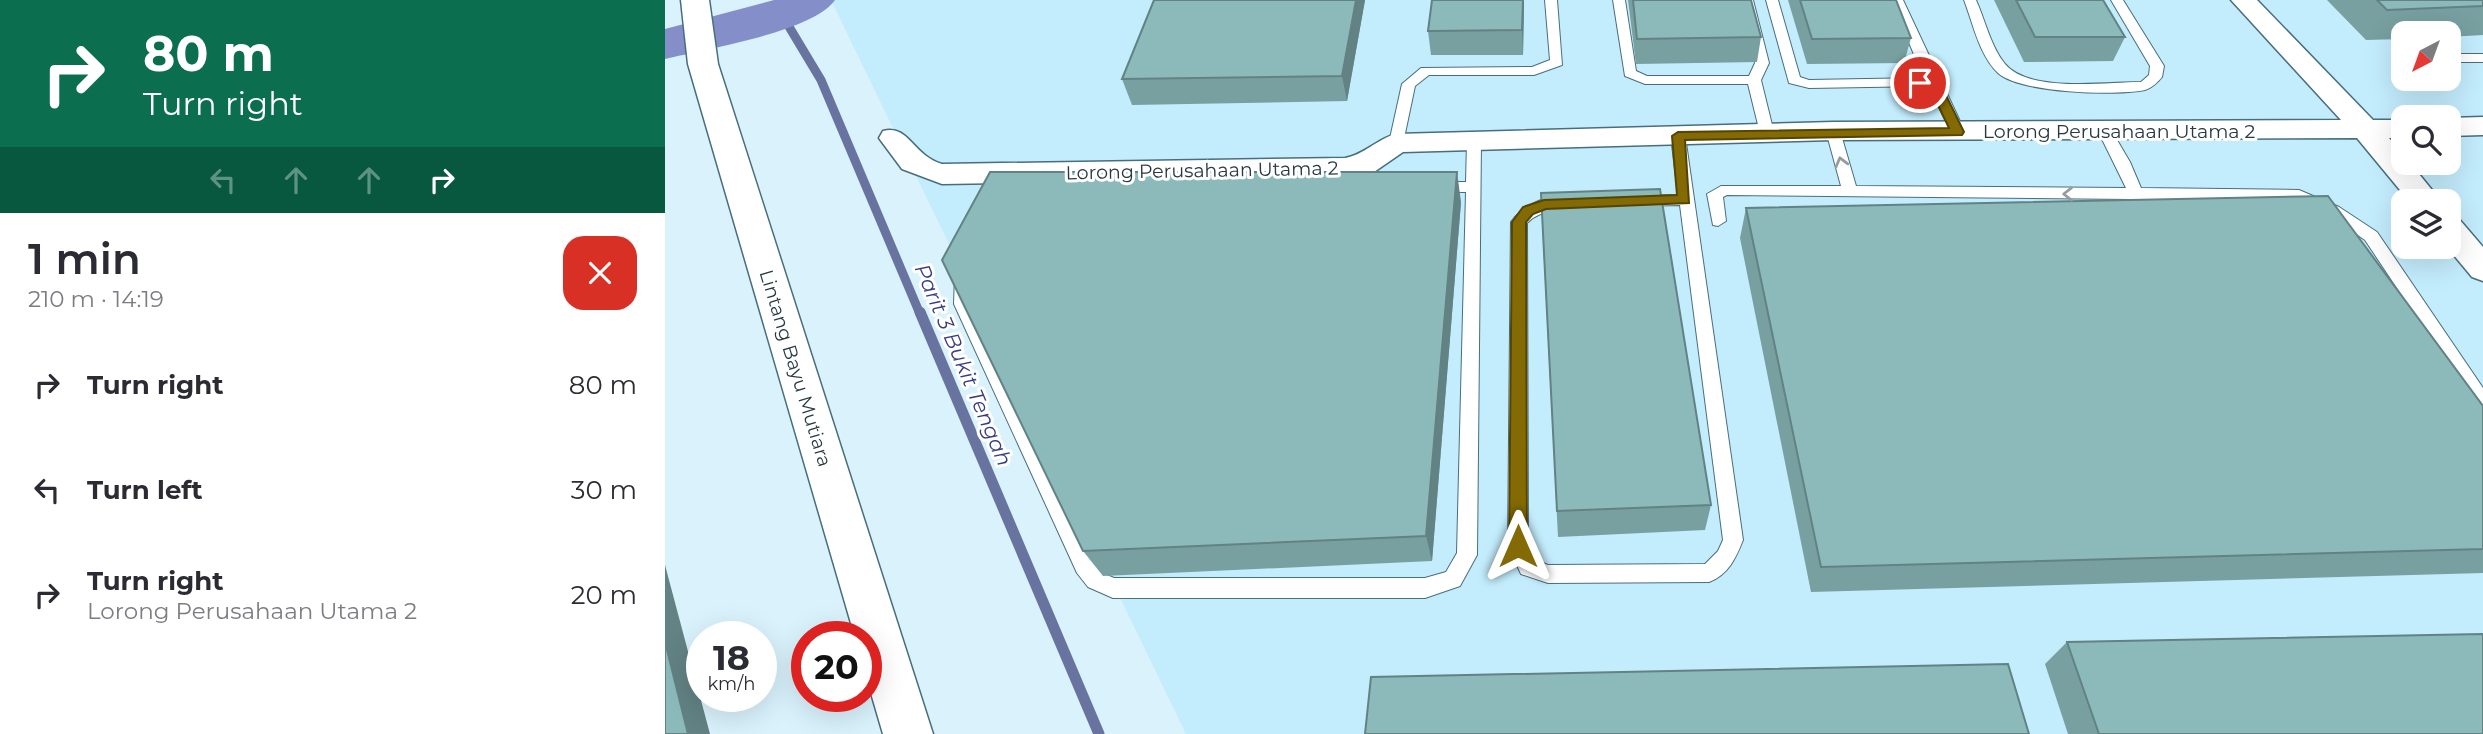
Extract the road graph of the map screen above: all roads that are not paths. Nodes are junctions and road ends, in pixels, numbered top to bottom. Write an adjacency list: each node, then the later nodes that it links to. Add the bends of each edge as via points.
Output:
1 (1551, 0): 25 (lane, via 1557,62 1534,71 1426,71 1409,84)
2 (1619, 0): 12 (lane, via 1630,73 1645,80)
3 (1747, 0): 12 (lane, via 1762,63)
4 (1772, 0): 13 (lane, via 1794,79 1809,84)
5 (1897, 0): 13 (lane)
6 (1970, 0): 7 (lane, via 2001,69 2014,78 2034,85 2144,86 2155,77 2157,66)
7 (2117, 0)
8 (2243, 0): 17 (street)
9 (696, 6): 40 (street, Lintang Bayu Mutiara, via 703,64)
10 (2461, 58): 11 (lane)
11 (2483, 58)
12 (1754, 80): 21 (lane)
13 (1933, 82): 20 (lane)
14 (2483, 126): 15 (street)
15 (2461, 127)
16 (2391, 129): 17 (street, Lorong Perusahaan Utama 2)
17 (2366, 130): 19 (street, Lorong Perusahaan Utama 2); 28 (street)
18 (1833, 131): 20 (street, Lorong Perusahaan Utama 2); 21 (street, Lorong Perusahaan Utama 2); 29 (lane, one-way to 18)
19 (2105, 131): 20 (street, Lorong Perusahaan Utama 2); 30 (lane)
20 (1958, 132)
21 (1767, 133): 22 (street, Lorong Perusahaan Utama 2)
22 (1678, 136): 24 (street, Lorong Perusahaan Utama 2); 31 (lane)
23 (893, 138): 25 (street, Lorong Perusahaan Utama 2, via 899,152 917,168 941,174 1346,168 1364,165)
24 (1474, 141): 25 (street, Lorong Perusahaan Utama 2); 27 (lane)
25 (1396, 144)
26 (1419, 187): 27 (lane)
27 (1474, 187): 37 (lane, via 1467,555 1453,579 1425,588 1113,588 1095,580 1084,566 962,304 959,282)
28 (2416, 189)
29 (1850, 192): 30 (lane, one-way to 29); 35 (lane, via 1726,190 1715,194)
30 (2136, 194): 34 (lane); 39 (lane, via 2299,195 2334,211 2371,236)
31 (1685, 200): 32 (lane); 33 (lane, via 1733,540 1726,557 1709,573 1548,575 1528,567 1518,546 1519,222 1528,211 1544,204)
32 (1621, 202)
33 (1582, 203)
34 (2147, 218)
35 (1718, 221)
36 (2461, 243): 38 (street)
37 (970, 259)
38 (2483, 269)
39 (2483, 403)
40 (908, 734)

